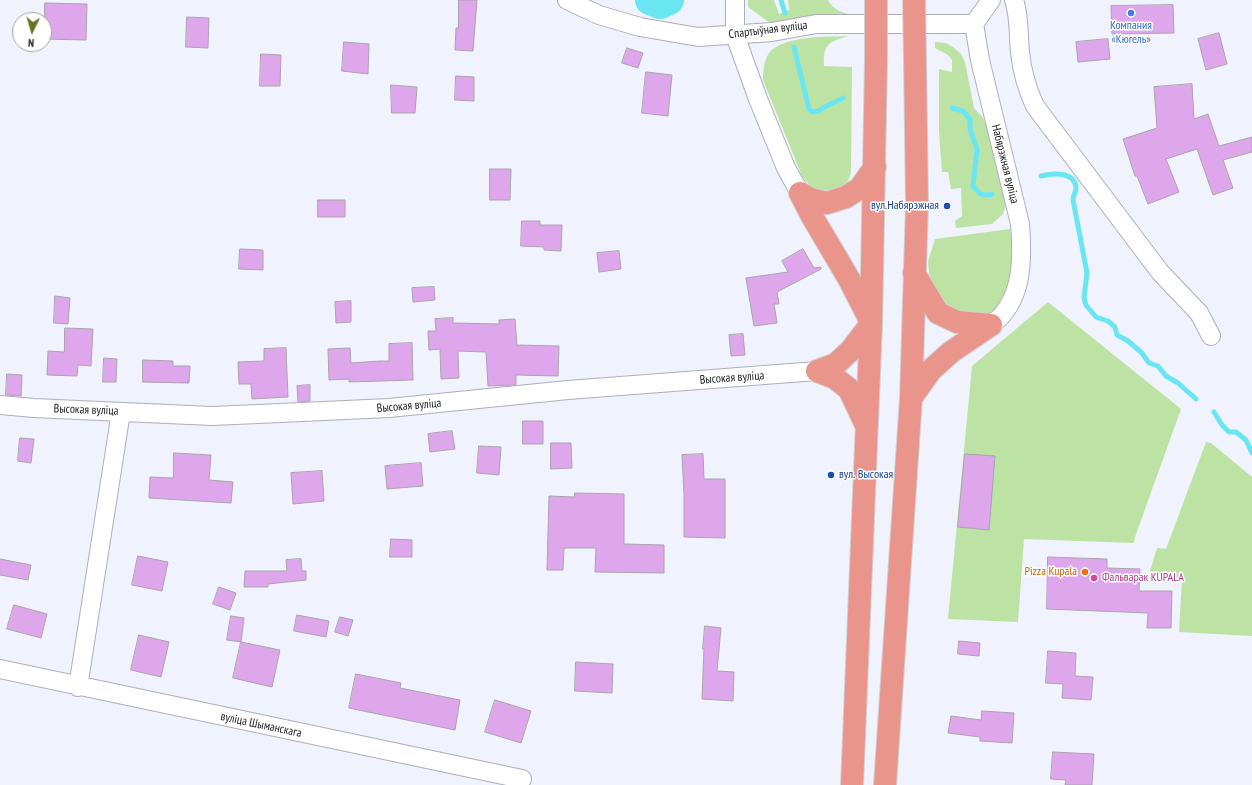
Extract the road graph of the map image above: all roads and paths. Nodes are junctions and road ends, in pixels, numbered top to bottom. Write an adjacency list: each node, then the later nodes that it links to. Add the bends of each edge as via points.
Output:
1 (567, 0): 8 (street, Спартыўная вуліца, via 599,15 640,27 698,37)
2 (735, 0): 8 (street)
3 (876, 0): 9 (highway, bridge)
4 (914, 0): 11 (highway, bridge, via 917,204)
5 (991, 0): 7 (street)
6 (1014, 0): 14 (street, via 1018,13 1020,53 1026,85 1035,106 1160,272 1199,313)
7 (974, 24): 8 (street, Спартыўная вуліца, via 816,24 772,32); 13 (street, Набярэжная вуліца, via 980,60 1020,224 1022,248 1015,295 1000,318)
8 (735, 35): 10 (street, via 786,168)
9 (875, 167): 10 (highway, via 860,188 846,197 827,202 810,199); 12 (highway)
10 (800, 193): 12 (highway, via 850,279)
11 (914, 273): 13 (highway, via 938,313 957,322); 16 (highway)
12 (871, 324): 15 (highway, via 836,364); 19 (highway)
13 (991, 325): 16 (highway, via 951,352 931,370)
14 (1211, 336)
15 (817, 371): 18 (street, Высокая вуліца, via 568,390 389,408 212,416); 19 (highway, via 835,378 850,389)
16 (911, 398): 26 (highway)
17 (0, 406): 18 (street, Высокая вуліца)
18 (121, 412): 21 (street)
19 (867, 428): 22 (highway)
20 (0, 669): 21 (street, вуліца Шыманскага)
21 (78, 687): 23 (street, вуліца Шыманскага)
22 (854, 749): 24 (highway); 25 (highway)
23 (522, 779)
24 (838, 785)
25 (852, 785)
26 (885, 785)

